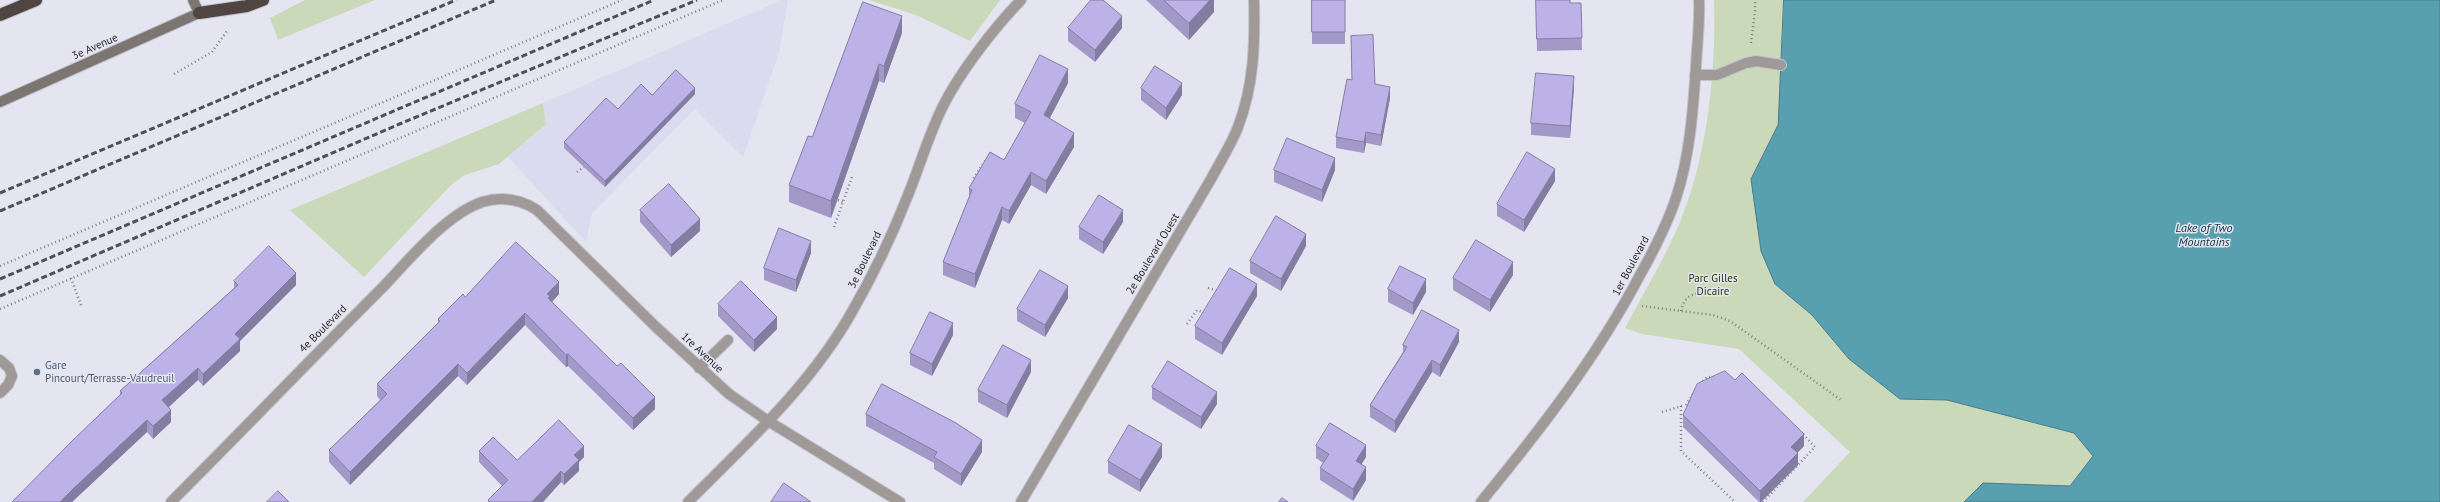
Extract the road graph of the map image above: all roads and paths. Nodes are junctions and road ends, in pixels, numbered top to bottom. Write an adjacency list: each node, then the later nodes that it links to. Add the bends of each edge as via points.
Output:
1 (36, 0): 11 (highway)
2 (193, 0): 10 (street)
3 (263, 0): 10 (highway, via 247,6)
4 (622, 0): 27 (path)
5 (723, 0): 28 (path)
6 (1020, 0): 48 (street, 3e Boulevard, via 962,75 944,105 930,133 906,201 871,278 849,318 823,356)
7 (1254, 0): 53 (street, 2e Boulevard Ouest, via 1251,84 1238,128 1211,179)
8 (1699, 0): 16 (street, 1er Boulevard)
9 (1755, 0): 13 (path, via 1756,11)
10 (199, 13): 17 (street, 3e Avenue)
11 (0, 15)
12 (227, 30): 15 (path, via 212,52)
13 (1750, 44)
14 (1781, 65): 16 (street, via 1746,62 1717,75)
15 (174, 74)
16 (1695, 75): 54 (street, 1er Boulevard, via 1686,161 1662,234 1615,321 1560,402)
17 (0, 102)
18 (991, 152): 22 (path, via 973,179)
19 (584, 167): 20 (path)
20 (577, 172)
21 (852, 177): 25 (path)
22 (980, 182)
23 (509, 199): 40 (street, 1re Avenue, via 522,201 537,210); 50 (street, 4e Boulevard, via 482,202 468,209 435,235)
24 (838, 200): 25 (path)
25 (843, 202): 26 (path)
26 (834, 227)
27 (0, 266)
28 (71, 278): 33 (path); 34 (path)
29 (1208, 288): 30 (path)
30 (1223, 292)
31 (1702, 292): 35 (path, via 1689,295)
32 (1638, 303): 35 (path, via 1646,308)
33 (82, 308)
34 (0, 309)
35 (1681, 311): 43 (path, via 1713,315 1730,321)
36 (1209, 314): 37 (path, via 1197,310)
37 (1187, 324)
38 (728, 340): 40 (street)
39 (0, 360): 42 (street, via 9,368 12,376)
40 (699, 368): 48 (street, 1re Avenue, via 729,394)
41 (1720, 378): 45 (path, via 1706,377 1693,391)
42 (0, 393)
43 (1841, 400)
44 (1694, 402): 45 (path)
45 (1686, 405): 46 (path)
46 (1681, 406): 47 (path); 55 (path, via 1681,451)
47 (1662, 412)
48 (768, 421): 51 (street, 3e Boulevard); 52 (street, 1re Avenue)
49 (1798, 430): 56 (path, via 1816,447)
50 (171, 502)
51 (688, 502)
52 (900, 502)
53 (1021, 502)
54 (1481, 502)
55 (1734, 502)
56 (1763, 502)

